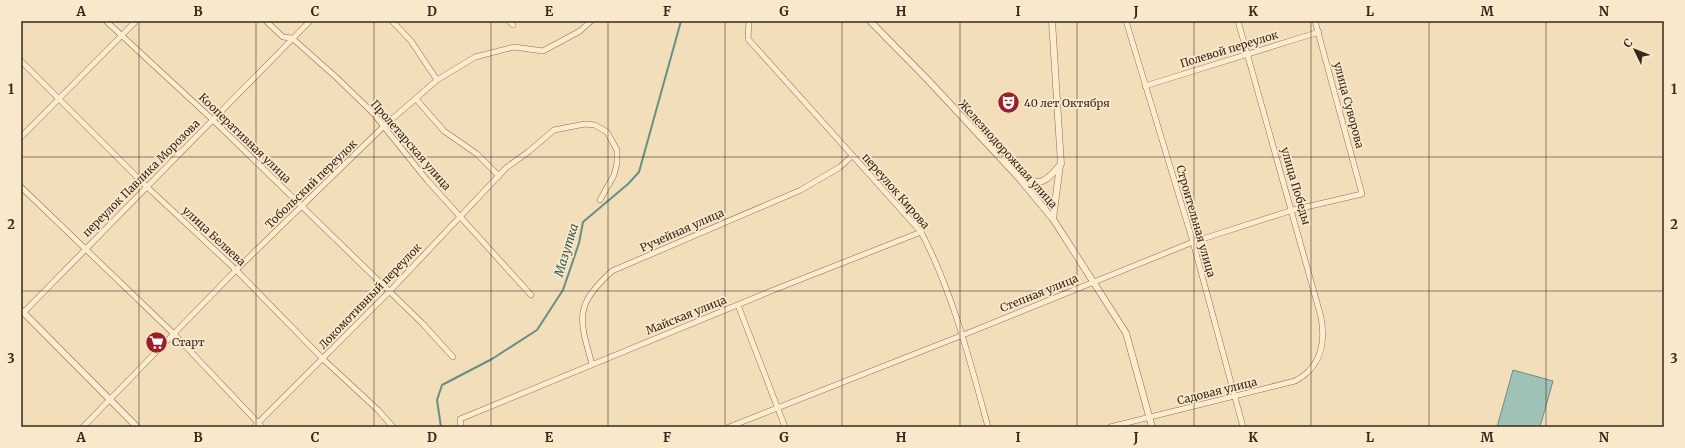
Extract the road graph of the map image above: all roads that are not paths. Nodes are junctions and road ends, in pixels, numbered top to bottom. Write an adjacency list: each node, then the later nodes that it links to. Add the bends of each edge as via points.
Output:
1 (106, 21): 14 (street, Кооперативная улица)
2 (136, 21): 14 (street)
3 (266, 21): 15 (street, Пролетарская улица, via 283,37)
4 (310, 21): 15 (street, переулок Павлика Морозова)
5 (392, 21): 18 (street, via 411,41)
6 (592, 21): 18 (street, Тобольский переулок, via 543,51 514,47 475,57)
7 (749, 21): 25 (street, переулок Кирова, via 748,39)
8 (870, 21): 28 (street, Железнодорожная улица)
9 (1052, 21): 26 (street)
10 (1126, 21): 19 (street, Строительная улица)
11 (1238, 21): 16 (street, улица Победы)
12 (1315, 21): 13 (street, улица Суворова)
13 (1319, 32): 16 (street, Полевой переулок); 31 (street, улица Суворова)
14 (122, 36): 20 (street); 22 (street, Кооперативная улица)
15 (292, 38): 22 (street, переулок Павлика Морозова); 23 (street, Пролетарская улица, via 337,78)
16 (1248, 53): 19 (street, Полевой переулок); 34 (street, улица Победы)
17 (21, 61): 20 (street, улица Беляева)
18 (438, 80): 21 (street, Тобольский переулок)
19 (1145, 86): 38 (street, Строительная улица)
20 (59, 97): 24 (street); 29 (street, улица Беляева)
21 (416, 99): 23 (street, Тобольский переулок); 27 (street, via 444,131 477,154)
22 (213, 120): 29 (street, переулок Павлика Морозова); 33 (street, Кооперативная улица)
23 (384, 126): 33 (street, Тобольский переулок); 35 (street, Пролетарская улица)
24 (21, 137)
25 (852, 156): 37 (street, переулок Кирова); 51 (street, Ручейная улица, via 840,167 801,190 612,271 598,284 581,314)
26 (1061, 164): 28 (street, via 1045,181 1035,183); 36 (street)
27 (499, 176): 32 (street, Локомотивный переулок, via 554,130 585,124 595,125 607,132 617,150 614,175); 35 (street, Локомотивный переулок)
28 (1018, 177): 36 (street, Железнодорожная улица)
29 (146, 186): 39 (street, переулок Павлика Морозова); 40 (street, улица Беляева)
30 (21, 187): 39 (street)
31 (1362, 194): 34 (street, Степная улица)
32 (600, 200)
33 (302, 206): 40 (street, Тобольский переулок); 42 (street, Кооперативная улица)
34 (1293, 210): 38 (street, Степная улица); 50 (street, улица Победы, via 1324,332)
35 (460, 217): 42 (street, Локомотивный переулок); 43 (street, Пролетарская улица)
36 (1053, 219): 41 (street, Железнодорожная улица)
37 (921, 232): 44 (street, Майская улица); 47 (street, переулок Кирова)
38 (1193, 242): 41 (street, Степная улица); 52 (street, Строительная улица)
39 (86, 248): 45 (street, переулок Павлика Морозова); 46 (street)
40 (236, 270): 46 (street, Тобольский переулок); 49 (street, улица Беляева)
41 (1093, 282): 47 (street, Степная улица); 55 (street, Железнодорожная улица, via 1126,333)
42 (389, 292): 48 (street, Кооперативная улица); 49 (street, Локомотивный переулок)
43 (531, 295)
44 (738, 305): 51 (street, Майская улица); 54 (street)
45 (22, 312): 53 (street)
46 (175, 335): 53 (street, Тобольский переулок); 56 (street)
47 (963, 335): 54 (street, Степная улица); 63 (street, переулок Кирова)
48 (453, 357)
49 (323, 358): 56 (street, Локомотивный переулок); 59 (street, улица Беляева)
50 (1319, 358): 52 (street, Садовая улица, via 1305,376 1295,381)
51 (592, 364): 60 (street, Майская улица, via 460,420)
52 (1236, 397): 55 (street, Садовая улица); 66 (street, Строительная улица)
53 (109, 400): 57 (street, Тобольский переулок); 58 (street)
54 (778, 406): 61 (street, Степная улица); 62 (street)
55 (1149, 417): 64 (street, Садовая улица); 65 (street, Железнодорожная улица)
56 (258, 426)
57 (83, 427)
58 (137, 427)
59 (393, 427)
60 (461, 427)
61 (729, 427)
62 (785, 427)
63 (988, 427)
64 (1110, 427)
65 (1152, 427)
66 (1244, 427)

